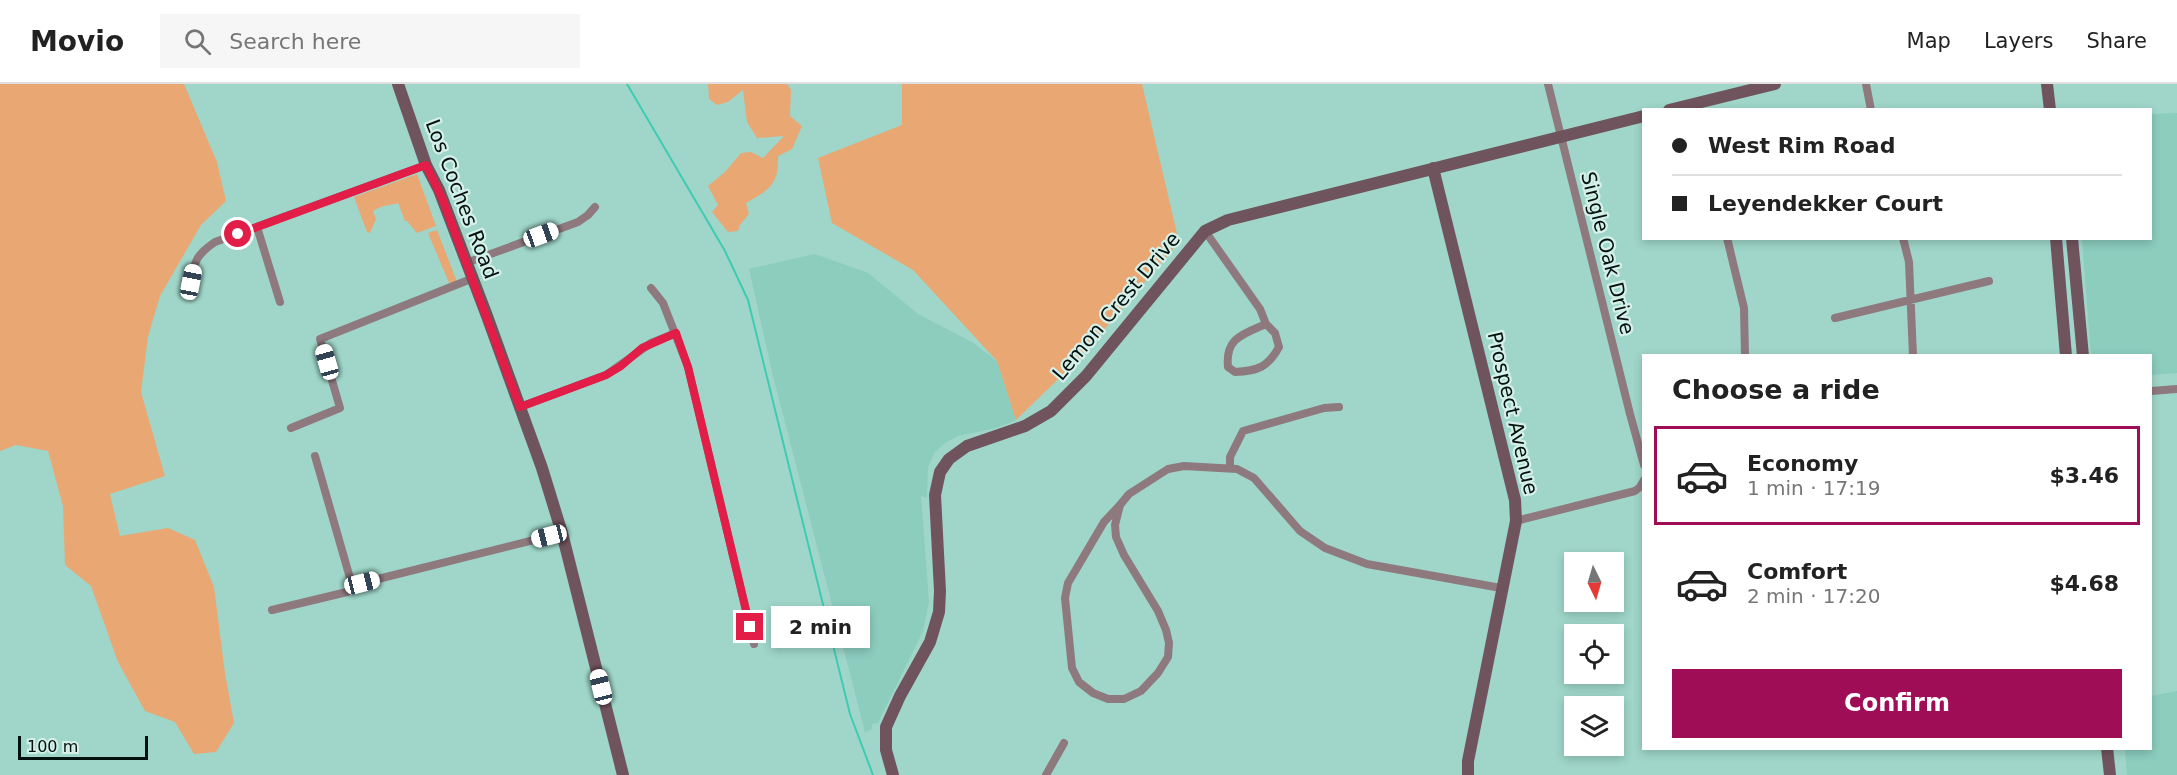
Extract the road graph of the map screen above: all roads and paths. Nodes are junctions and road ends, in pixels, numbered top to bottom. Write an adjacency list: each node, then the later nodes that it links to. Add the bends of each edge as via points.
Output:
1 (398, 84): 11 (street, Los Coches Road)
2 (1548, 84): 10 (street, Single Oak Drive)
3 (1775, 84): 6 (street)
4 (1866, 84): 7 (street)
5 (2047, 84): 8 (street)
6 (1694, 106)
7 (1871, 108)
8 (2050, 108)
9 (1642, 116): 10 (street, Lemon Crest Drive)
10 (1562, 136): 12 (street, Lemon Crest Drive); 40 (street, Single Oak Drive)
11 (426, 165): 14 (street); 20 (street, Los Coches Road)
12 (1433, 168): 15 (street, Lemon Crest Drive, via 1228,220); 44 (street, Prospect Avenue, via 1515,500)
13 (595, 207): 20 (street, via 578,222)
14 (257, 226): 22 (street, via 215,242 203,251 195,260); 26 (street)
15 (1205, 231): 28 (street, via 1260,309); 53 (street, Lemon Crest Drive, via 1086,376 1051,411 1025,426 967,446 949,459 940,472 935,495 939,612 930,642 886,727 886,750)
16 (1727, 240): 30 (street, via 1744,308)
17 (1904, 240): 25 (street)
18 (2056, 240): 32 (street)
19 (2072, 240): 33 (street)
20 (466, 263): 21 (street, Los Coches Road)
21 (471, 279): 36 (street, Los Coches Road); 38 (street, via 320,339 340,408)
22 (191, 282)
23 (1989, 282): 25 (street)
24 (651, 288): 29 (street, via 663,303)
25 (1911, 300): 27 (street); 31 (street)
26 (280, 302)
27 (1835, 318)
28 (1266, 324): 28 (street, via 1275,333 1279,347 1271,361 1260,368 1235,372 1228,367 1230,345 1237,337)
29 (676, 333): 36 (street, via 642,348 606,375); 49 (street, via 688,367)
30 (1745, 354)
31 (1913, 354)
32 (2066, 354)
33 (2083, 354)
34 (2177, 389): 35 (street)
35 (2152, 391)
36 (520, 407): 45 (street, Los Coches Road)
37 (1339, 407): 41 (street, via 1243,431 1230,457)
38 (291, 428)
39 (315, 456): 46 (street, via 350,578)
40 (1642, 458)
41 (1230, 468): 43 (street, via 1168,469); 47 (street, via 1254,478 1300,531 1325,548 1367,564)
42 (1642, 484): 44 (street, via 1635,491)
43 (1120, 505): 43 (street, via 1104,522 1068,582 1065,598 1072,668 1079,682 1108,699 1124,699 1141,691 1168,657 1169,643 1158,611 1116,537)
44 (1516, 521): 47 (street, Prospect Avenue)
45 (562, 533): 46 (street); 52 (street, Los Coches Road)
46 (362, 583): 48 (street, via 347,592)
47 (1501, 588): 55 (street, Prospect Avenue)
48 (272, 610)
49 (754, 644)
50 (1064, 743): 54 (street)
51 (2107, 750): 56 (street)
52 (623, 775)
53 (893, 775)
54 (1046, 775)
55 (1468, 775)
56 (2110, 775)

